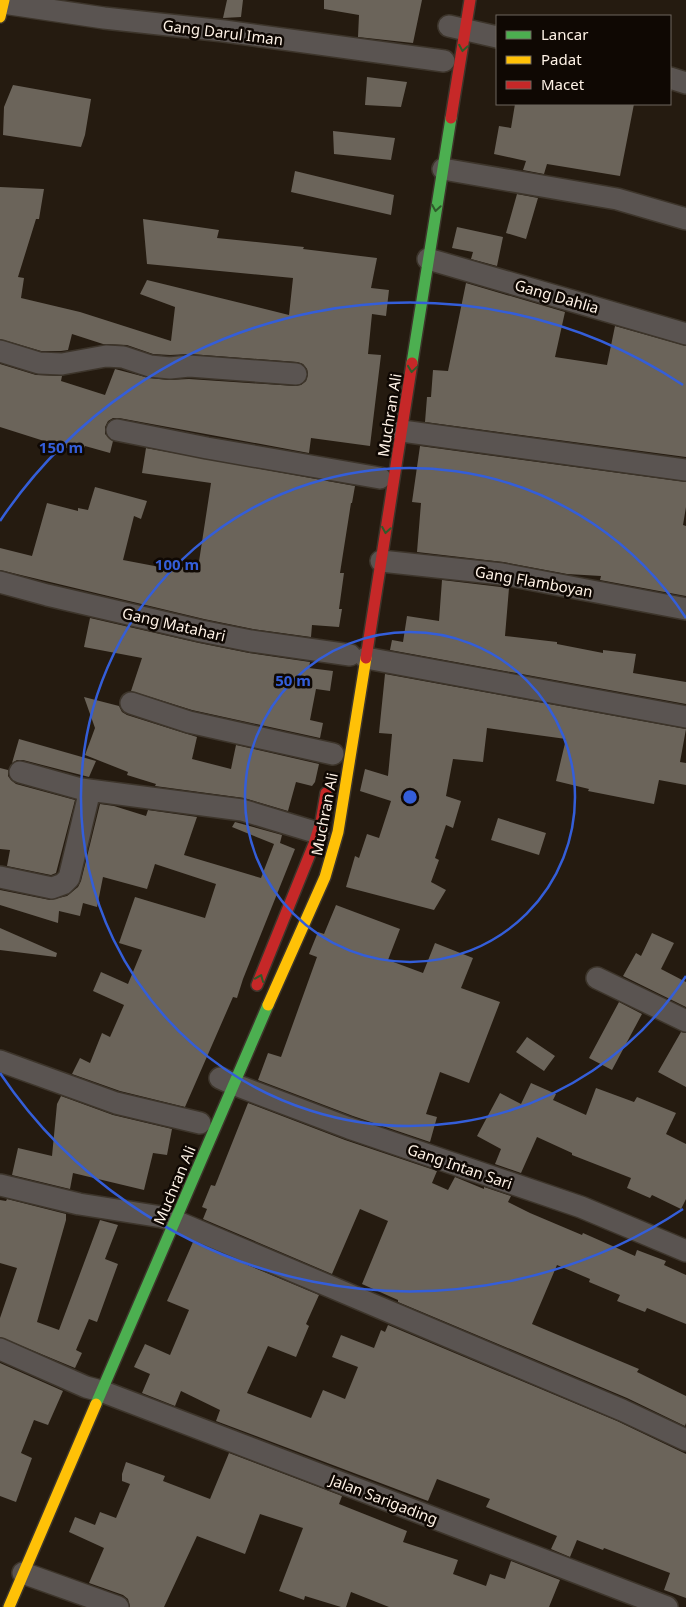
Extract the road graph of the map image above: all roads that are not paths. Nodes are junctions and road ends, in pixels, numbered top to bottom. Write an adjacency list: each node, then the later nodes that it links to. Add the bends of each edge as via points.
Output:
1 (470, 0): 3 (street, Muchran Ali)
2 (2, 6): 5 (street, Gang Darul Iman, via 224,31)
3 (453, 27): 4 (street); 8 (street, Muchran Ali, one-way to 8)
4 (496, 37)
5 (444, 61)
6 (671, 78): 7 (street)
7 (686, 83)
8 (442, 168): 9 (street, via 616,199); 10 (street, Muchran Ali, one-way to 10)
9 (686, 219)
10 (428, 259): 11 (street, Gang Dahlia); 15 (street, Muchran Ali, one-way to 15)
11 (686, 334)
12 (0, 351): 13 (street, via 39,363 62,364 106,356 170,368 189,366)
13 (296, 374)
14 (116, 430): 17 (street)
15 (402, 431): 16 (street); 18 (street, Muchran Ali, one-way to 18)
16 (686, 470)
17 (380, 478)
18 (381, 561): 20 (street, Gang Flamboyan, via 502,574); 21 (street, Muchran Ali)
19 (0, 582): 21 (street, Gang Matahari, via 210,633)
20 (686, 609)
21 (354, 656): 23 (street, Gang Matahari); 34 (street, Muchran Ali, via 338,832 333,852 325,877)
22 (131, 702): 24 (street, via 189,722)
23 (686, 717)
24 (333, 755)
25 (20, 772): 27 (street)
26 (328, 783): 28 (street, Muchran Ali)
27 (90, 790): 28 (street, via 242,810); 29 (street, via 69,878 63,884 52,888)
28 (318, 833): 31 (street, Muchran Ali, one-way to 28)
29 (0, 877)
30 (597, 978): 32 (street)
31 (253, 997)
32 (686, 1022)
33 (0, 1061): 35 (street, via 116,1103)
34 (223, 1079): 37 (street, Muchran Ali); 38 (street, Gang Intan Sari, via 349,1128 581,1206)
35 (200, 1123)
36 (0, 1184): 37 (street, via 79,1204)
37 (165, 1218): 40 (street, Muchran Ali, via 133,1309); 41 (street, via 613,1406)
38 (686, 1251)
39 (0, 1349): 40 (street, Jalan Sarigading)
40 (90, 1388): 42 (street, Muchran Ali); 45 (street, Jalan Sarigading)
41 (686, 1440)
42 (23, 1573): 43 (street, Muchran Ali); 44 (street)
43 (9, 1607)
44 (118, 1607)
45 (667, 1607)

